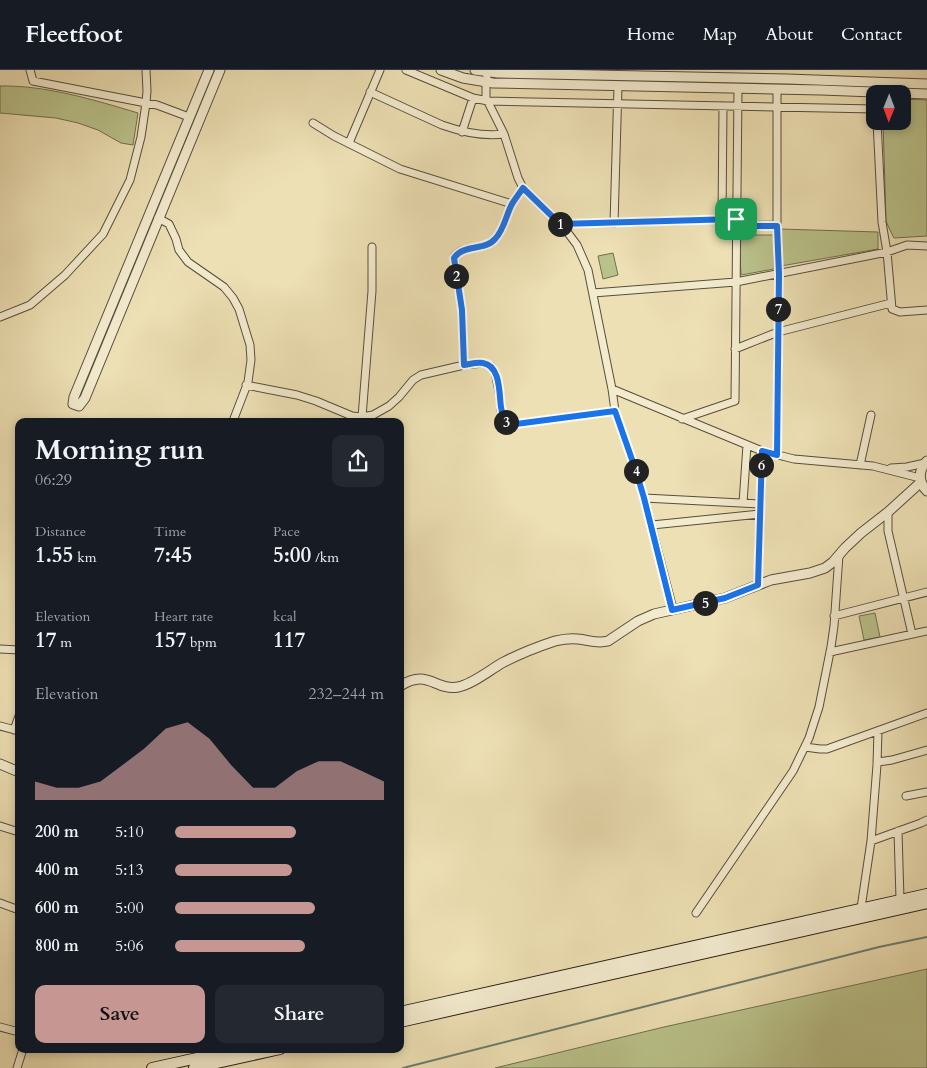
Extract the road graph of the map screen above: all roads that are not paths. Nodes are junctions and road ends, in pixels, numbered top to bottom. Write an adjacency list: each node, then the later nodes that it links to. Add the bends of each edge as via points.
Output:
1 (30, 70): 23 (street, via 33,81)
2 (146, 70): 23 (street)
3 (209, 70): 29 (street)
4 (220, 70): 37 (street)
5 (380, 70): 17 (street)
6 (406, 70): 21 (street)
7 (441, 70): 12 (street)
8 (475, 70): 9 (street)
9 (488, 71): 10 (street); 12 (street)
10 (617, 72): 11 (street)
11 (787, 74): 13 (street)
12 (486, 82): 14 (street); 22 (street)
13 (927, 84)
14 (618, 86): 15 (street); 24 (street)
15 (738, 88): 16 (street); 26 (street)
16 (777, 89): 18 (street); 27 (street)
17 (370, 92): 32 (street); 34 (street)
18 (866, 93)
19 (911, 94): 20 (street)
20 (927, 94)
21 (473, 98): 22 (street); 32 (street)
22 (488, 101): 24 (street); 33 (street)
23 (146, 103): 29 (street); 51 (street, via 130,180 103,234 65,276 30,305)
24 (617, 104): 25 (street); 39 (street)
25 (723, 106): 26 (street); 38 (street)
26 (737, 106): 27 (street); 40 (street)
27 (778, 107): 28 (street); 42 (street)
28 (866, 110)
29 (189, 117): 37 (street, via 73,404 79,406 85,398)
30 (312, 123): 34 (street)
31 (877, 130): 45 (street, via 882,222)
32 (462, 132): 33 (street)
33 (504, 134): 35 (street)
34 (349, 143): 36 (street, via 400,169)
35 (523, 188): 36 (street); 41 (street)
36 (512, 204): 54 (street, via 494,241 461,251 454,258 462,310)
37 (158, 218): 55 (street, via 169,224 179,250 188,262 224,287 237,303 251,352)
38 (722, 219): 39 (street); 40 (street)
39 (614, 222): 41 (street)
40 (736, 222): 42 (street); 47 (street)
41 (560, 224): 48 (street, via 582,254)
42 (777, 226): 46 (street)
43 (372, 246): 59 (street, via 372,290)
44 (927, 246): 45 (street, via 907,245)
45 (887, 252): 46 (street); 49 (street)
46 (779, 274): 47 (street); 52 (street)
47 (736, 282): 48 (street); 53 (street)
48 (593, 293): 56 (street)
49 (891, 303): 50 (street, via 892,309 900,312); 52 (street)
50 (927, 310)
51 (0, 317)
52 (778, 332): 53 (street); 64 (street)
53 (735, 348): 61 (street, via 735,400)
54 (464, 365): 57 (street, via 483,363 493,369 508,425); 59 (street, via 421,375 390,406)
55 (246, 386): 59 (street, via 297,395); 60 (street)
56 (612, 389): 57 (street); 61 (street)
57 (615, 411): 70 (street)
58 (871, 415): 66 (street)
59 (362, 417)
60 (234, 418)
61 (682, 419): 62 (street)
62 (747, 445): 63 (street); 71 (street)
63 (762, 451): 64 (street); 72 (street)
64 (777, 455): 66 (street)
65 (926, 462): 67 (street); 68 (street)
66 (860, 465): 67 (street)
67 (885, 469): 68 (street)
68 (920, 480): 69 (street); 73 (street)
69 (927, 491)
70 (644, 498): 71 (street); 75 (street)
71 (742, 503): 72 (street)
72 (760, 504): 74 (street)
73 (888, 512): 76 (street); 79 (street, via 888,531)
74 (760, 514): 75 (street); 77 (street)
75 (652, 525): 80 (street)
76 (839, 555): 77 (street, via 821,570); 81 (street)
77 (758, 585): 80 (street, via 725,598)
78 (927, 592): 79 (street)
79 (904, 598): 81 (street); 83 (street)
80 (672, 610): 87 (street, via 646,617 604,642 566,639 536,648 461,686 450,687 422,679)
81 (834, 616): 86 (street)
82 (927, 631): 83 (street)
83 (912, 634): 86 (street)
84 (0, 649): 85 (street)
85 (15, 650)
86 (830, 652): 92 (street)
87 (404, 684)
88 (927, 713): 91 (street)
89 (0, 726): 90 (street)
90 (15, 731)
91 (878, 731): 92 (street, via 827,749); 94 (street)
92 (806, 747): 110 (street, via 788,779)
93 (927, 750): 94 (street)
94 (878, 762): 103 (street)
95 (0, 764): 96 (street)
96 (15, 770)
97 (927, 792): 98 (street)
98 (906, 796)
99 (927, 820): 102 (street)
100 (0, 826): 101 (street)
101 (15, 831)
102 (898, 831): 103 (street); 105 (street)
103 (871, 841): 108 (street)
104 (927, 894): 105 (main road)
105 (900, 899): 108 (main road)
106 (0, 903): 109 (street)
107 (927, 903): 112 (main road)
108 (861, 908): 111 (main road)
109 (15, 909)
110 (696, 913)
111 (404, 1011)
112 (404, 1021)
113 (0, 1027): 114 (street)
114 (15, 1031)
115 (22, 1053): 118 (street)
116 (220, 1053): 119 (main road)
117 (262, 1053): 120 (main road)
118 (17, 1068)
119 (152, 1068)
120 (194, 1068)

